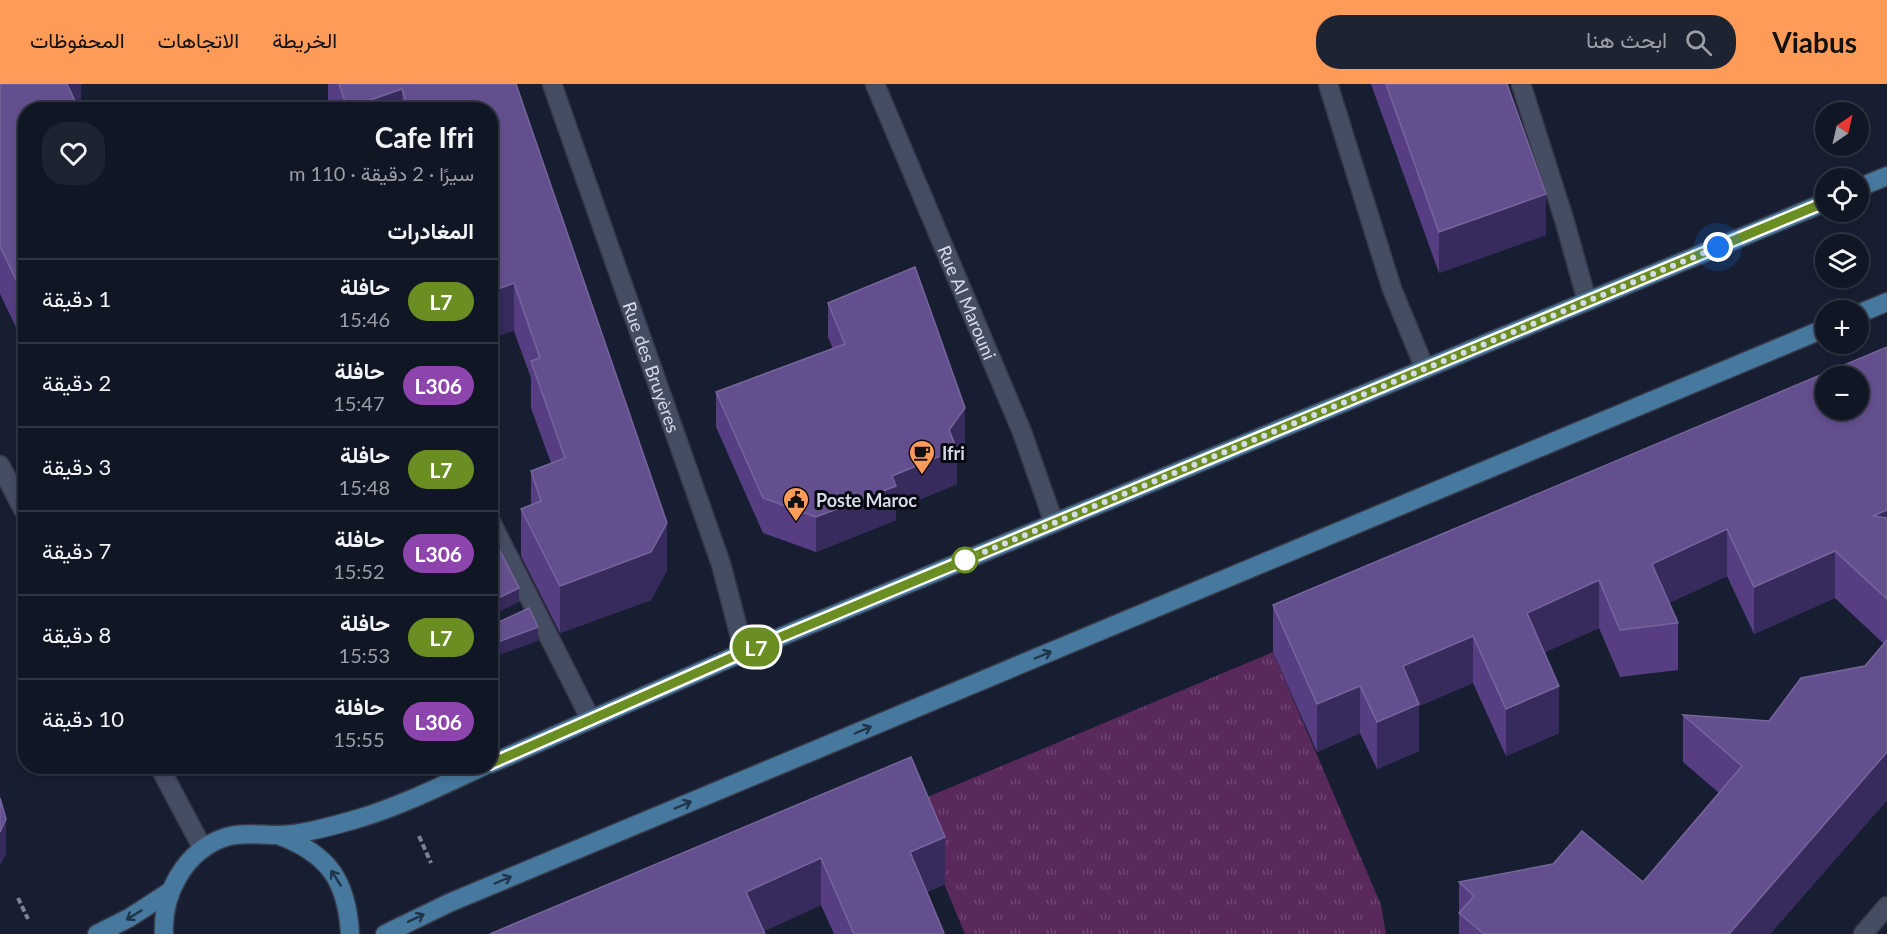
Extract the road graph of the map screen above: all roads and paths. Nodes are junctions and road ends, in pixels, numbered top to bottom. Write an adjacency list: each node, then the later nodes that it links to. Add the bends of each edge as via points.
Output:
1 (552, 84): 19 (street, Rue des Bruyères, via 721,564)
2 (875, 84): 15 (street, Rue Al Marouni, via 1022,432)
3 (1328, 84): 12 (street, via 1392,289)
4 (1521, 84): 8 (street)
5 (1887, 176): 6 (main road)
6 (1869, 183)
7 (1815, 207): 8 (main road)
8 (1587, 301): 12 (main road)
9 (1887, 302): 10 (main road)
10 (1869, 309)
11 (1815, 333): 35 (main road, one-way to 11, via 460,898)
12 (1425, 369): 15 (main road)
13 (0, 465): 14 (street)
14 (18, 500)
15 (1054, 523): 19 (main road)
16 (498, 535): 17 (street)
17 (535, 607): 18 (street); 20 (street)
18 (517, 615)
19 (744, 652): 20 (main road)
20 (591, 720): 21 (main road)
21 (498, 761)
22 (163, 774): 26 (street)
23 (456, 774): 24 (main road, via 358,819)
24 (277, 835): 26 (main road, via 251,833 225,838); 34 (main road, one-way to 24, via 349,908 340,882 303,844)
25 (419, 836): 27 (path)
26 (203, 849): 28 (main road, via 182,870)
27 (431, 863)
28 (169, 892): 32 (main road, one-way to 32); 33 (main road, via 163,916)
29 (18, 898): 31 (path)
30 (1887, 906): 36 (street)
31 (28, 919)
32 (97, 934)
33 (164, 934)
34 (350, 934)
35 (385, 934)
36 (1863, 934)

